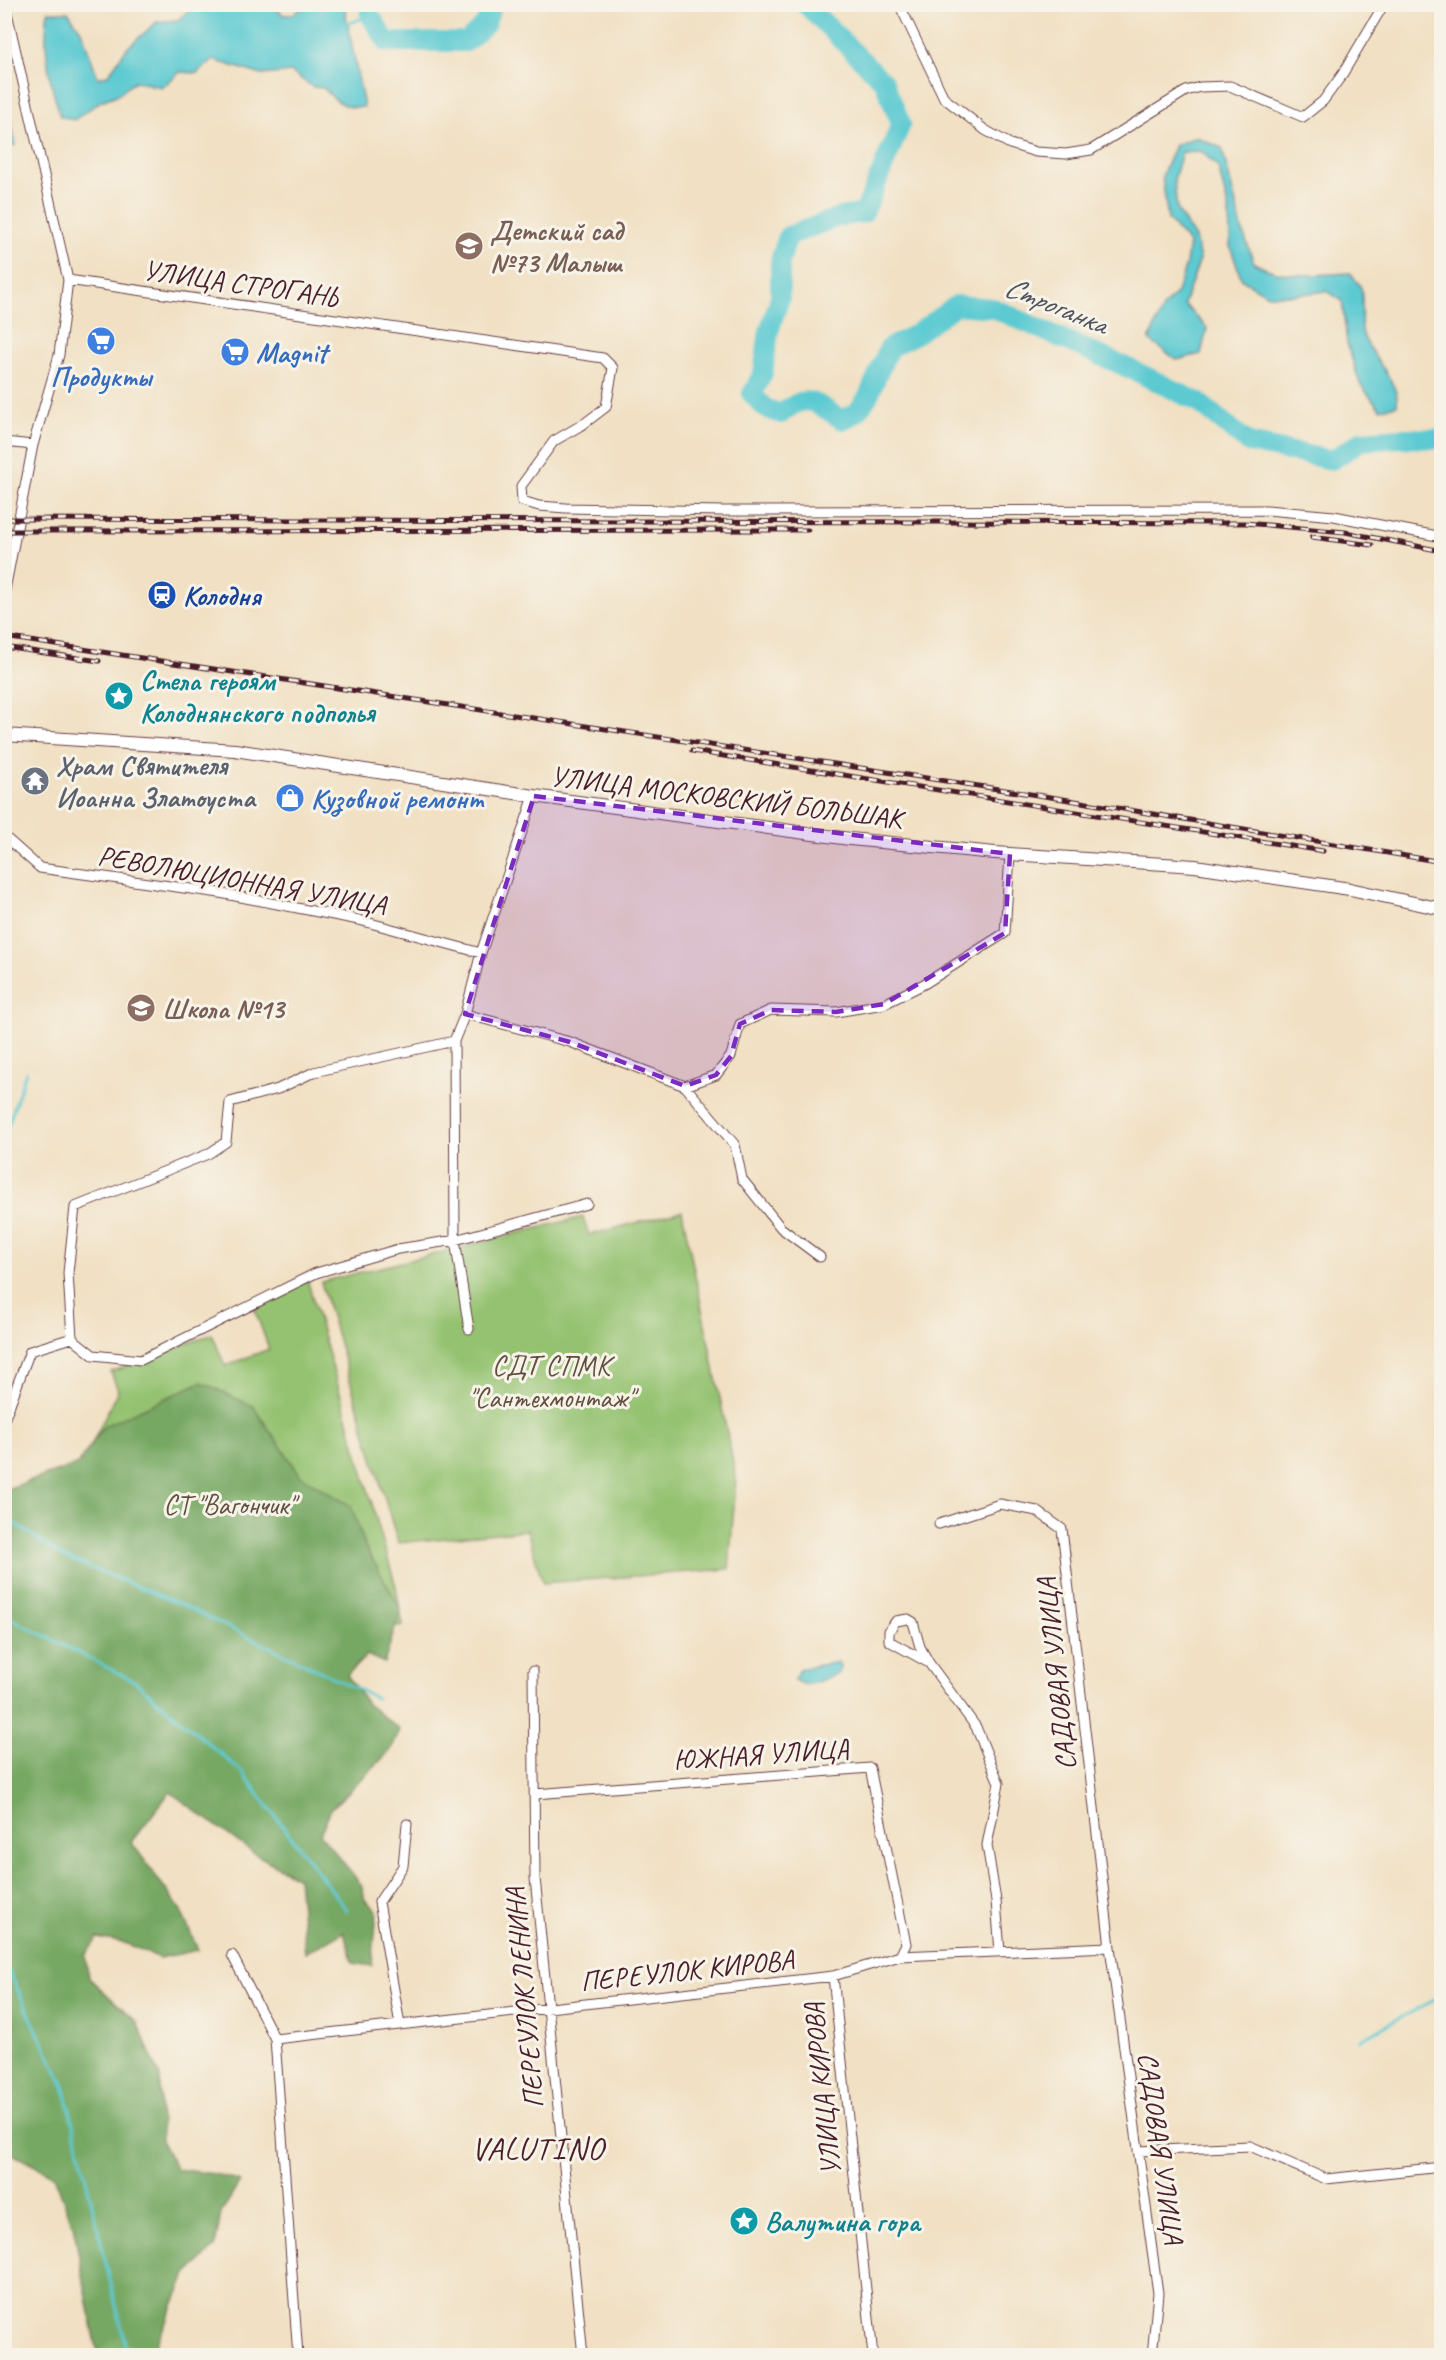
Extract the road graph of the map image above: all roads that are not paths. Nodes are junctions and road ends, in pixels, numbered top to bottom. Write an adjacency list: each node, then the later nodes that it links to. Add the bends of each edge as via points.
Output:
1 (5, 4): 4 (street)
2 (899, 4): 3 (street, via 944,98 956,109 1010,144 1035,152 1066,154 1091,150 1186,91 1200,87 1230,86 1303,117 1329,93)
3 (1384, 4)
4 (68, 280): 6 (street, via 60,355); 7 (street, УЛИЦА СТРОГАНЬ, via 603,358 613,368 606,407 554,441 521,486 522,501 539,506 722,511 1267,510 1334,516)
5 (4, 442): 6 (street)
6 (33, 445): 8 (street)
7 (1442, 537)
8 (4, 595)
9 (4, 735): 10 (street, УЛИЦА МОСКОВСКИЙ БОЛЬШАК, via 235,750)
10 (534, 796): 12 (street, УЛИЦА МОСКОВСКИЙ БОЛЬШАК, via 850,839); 14 (street)
11 (4, 836): 14 (street, РЕВОЛЮЦИОННАЯ УЛИЦА, via 40,868 220,893 359,920)
12 (1010, 854): 13 (street, УЛИЦА МОСКОВСКИЙ БОЛЬШАК, via 1195,866 1350,889); 17 (street, via 1005,933 884,1004 836,1012 771,1010 740,1024 731,1056 716,1075)
13 (1442, 909)
14 (481, 953): 15 (street)
15 (465, 1014): 16 (street); 17 (street, via 570,1042)
16 (454, 1041): 19 (street); 22 (street, via 314,1072 278,1089 230,1102 226,1142 208,1154 75,1207 68,1273)
17 (685, 1086): 20 (street, via 735,1146 742,1179 781,1228)
18 (587, 1204): 19 (street)
19 (454, 1240): 21 (street); 22 (street, via 398,1249 316,1273 141,1360 93,1355)
20 (820, 1257)
21 (469, 1329)
22 (72, 1338): 23 (street, via 30,1351)
23 (4, 1420)
24 (939, 1524): 30 (street, САДОВАЯ УЛИЦА, via 1000,1504 1037,1511 1062,1529)
25 (929, 1663): 25 (street, via 913,1622 896,1621 889,1631 889,1641); 31 (street, via 976,1727 999,1783 987,1845)
26 (533, 1671): 27 (street, ПЕРЕУЛОК ЛЕНИНА)
27 (535, 1794): 29 (street, ЮЖНАЯ УЛИЦА, via 870,1768); 36 (street, ПЕРЕУЛОК ЛЕНИНА, via 535,1878)
28 (407, 1824): 37 (street, via 403,1866 379,1902)
29 (906, 1944): 32 (street); 34 (street)
30 (1110, 1947): 31 (street); 39 (street, САДОВАЯ УЛИЦА)
31 (1000, 1952): 32 (street, УЛИЦА КИРОВА)
32 (917, 1955): 34 (street, УЛИЦА КИРОВА)
33 (232, 1956): 38 (street)
34 (900, 1956): 35 (street, УЛИЦА КИРОВА)
35 (833, 1976): 36 (street, ПЕРЕУЛОК КИРОВА); 43 (street, УЛИЦА КИРОВА)
36 (547, 2008): 37 (street, ПЕРЕУЛОК КИРОВА); 42 (street, ПЕРЕУЛОК ЛЕНИНА)
37 (400, 2025): 38 (street, ПЕРЕУЛОК КИРОВА)
38 (274, 2039): 41 (street)
39 (1138, 2151): 40 (street, via 1250,2146 1326,2180); 44 (street, САДОВАЯ УЛИЦА, via 1158,2293)
40 (1442, 2167)
41 (298, 2355)
42 (583, 2355)
43 (873, 2355)
44 (1152, 2355)

